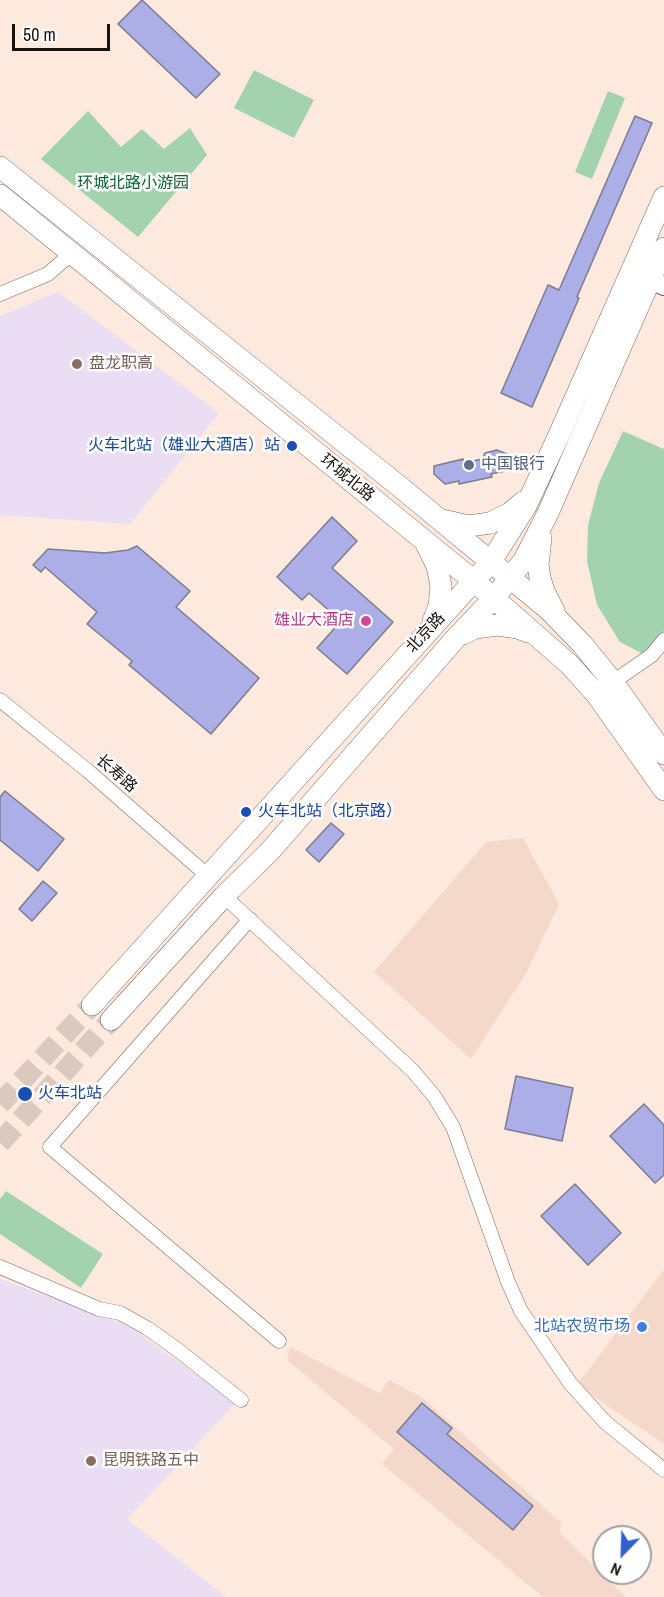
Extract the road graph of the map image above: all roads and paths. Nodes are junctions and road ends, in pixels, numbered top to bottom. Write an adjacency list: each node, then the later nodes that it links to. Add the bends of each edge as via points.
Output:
1 (0, 167): 9 (main road, 环城北路)
2 (0, 195): 5 (main road, 环城北路)
3 (664, 197): 8 (main road, 北京路)
4 (664, 248): 6 (main road, 北京路)
5 (71, 254): 7 (street, via 48,274); 11 (main road, 环城北路)
6 (658, 278): 10 (main road, 北京路)
7 (0, 294)
8 (533, 490): 9 (main road, via 510,513 490,523 457,524); 12 (main road, 北京路)
9 (431, 513): 12 (main road, 环城北路)
10 (548, 513): 13 (main road, 北京路); 17 (main road, via 540,540 540,578 549,603)
11 (421, 538): 14 (main road, 环城北路); 16 (main road, via 433,556 441,586 439,606)
12 (490, 563): 13 (main road, 环城北路); 14 (main road, 北京路)
13 (510, 579): 15 (main road, 北京路); 17 (main road, 环城北路)
14 (474, 581): 15 (main road, 环城北路); 16 (main road, 北京路)
15 (494, 598): 18 (main road, 环城北路); 19 (main road, 北京路)
16 (430, 628): 25 (main road, 北京路)
17 (567, 629): 21 (main road, 环城北路)
18 (537, 636): 19 (main road, via 498,625 475,628); 24 (main road, 环城北路, via 596,694)
19 (455, 639): 26 (main road, 北京路, via 270,851)
20 (664, 640): 21 (street, via 652,655)
21 (613, 682): 23 (main road, 环城北路)
22 (0, 700): 25 (street, 长寿路)
23 (664, 754)
24 (664, 790)
25 (208, 876): 28 (main road, 北京路)
26 (224, 896): 27 (street); 29 (main road, 北京路)
27 (250, 920): 31 (street, via 50,1147); 33 (street, via 414,1071 435,1096 453,1127 521,1311 570,1383 598,1414)
28 (92, 1005)
29 (111, 1020)
30 (0, 1267): 32 (street, via 99,1309 120,1313 178,1350)
31 (279, 1341)
32 (241, 1400)
33 (664, 1470)

